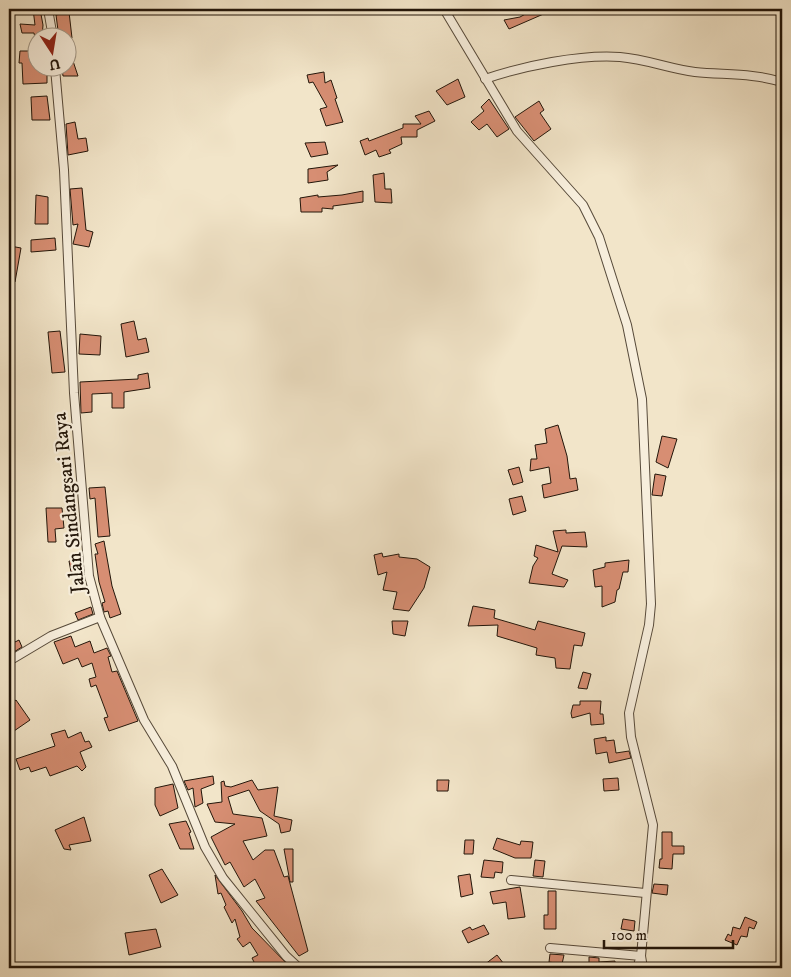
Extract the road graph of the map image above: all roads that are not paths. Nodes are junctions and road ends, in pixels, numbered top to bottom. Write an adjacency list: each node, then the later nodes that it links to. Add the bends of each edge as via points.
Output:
1 (48, 9): 3 (street)
2 (444, 9): 5 (street)
3 (51, 28)
4 (56, 78): 7 (street, Jalan Sindangsari Raya, via 64,170 75,415 89,576)
5 (485, 79): 6 (street, via 545,64 620,57 691,72 747,74); 10 (street, via 522,138 589,214 630,336 644,422 651,604 629,713 631,737 652,825)
6 (782, 82)
7 (100, 618): 8 (street, via 51,636); 13 (street, Jalan Sindangsari Raya, via 144,720 172,766 212,859 235,894)
8 (9, 661)
9 (511, 880): 10 (street)
10 (645, 893): 12 (street)
11 (550, 948): 12 (street)
12 (641, 956): 14 (street); 15 (street)
13 (299, 968)
14 (637, 968)
15 (643, 968)

